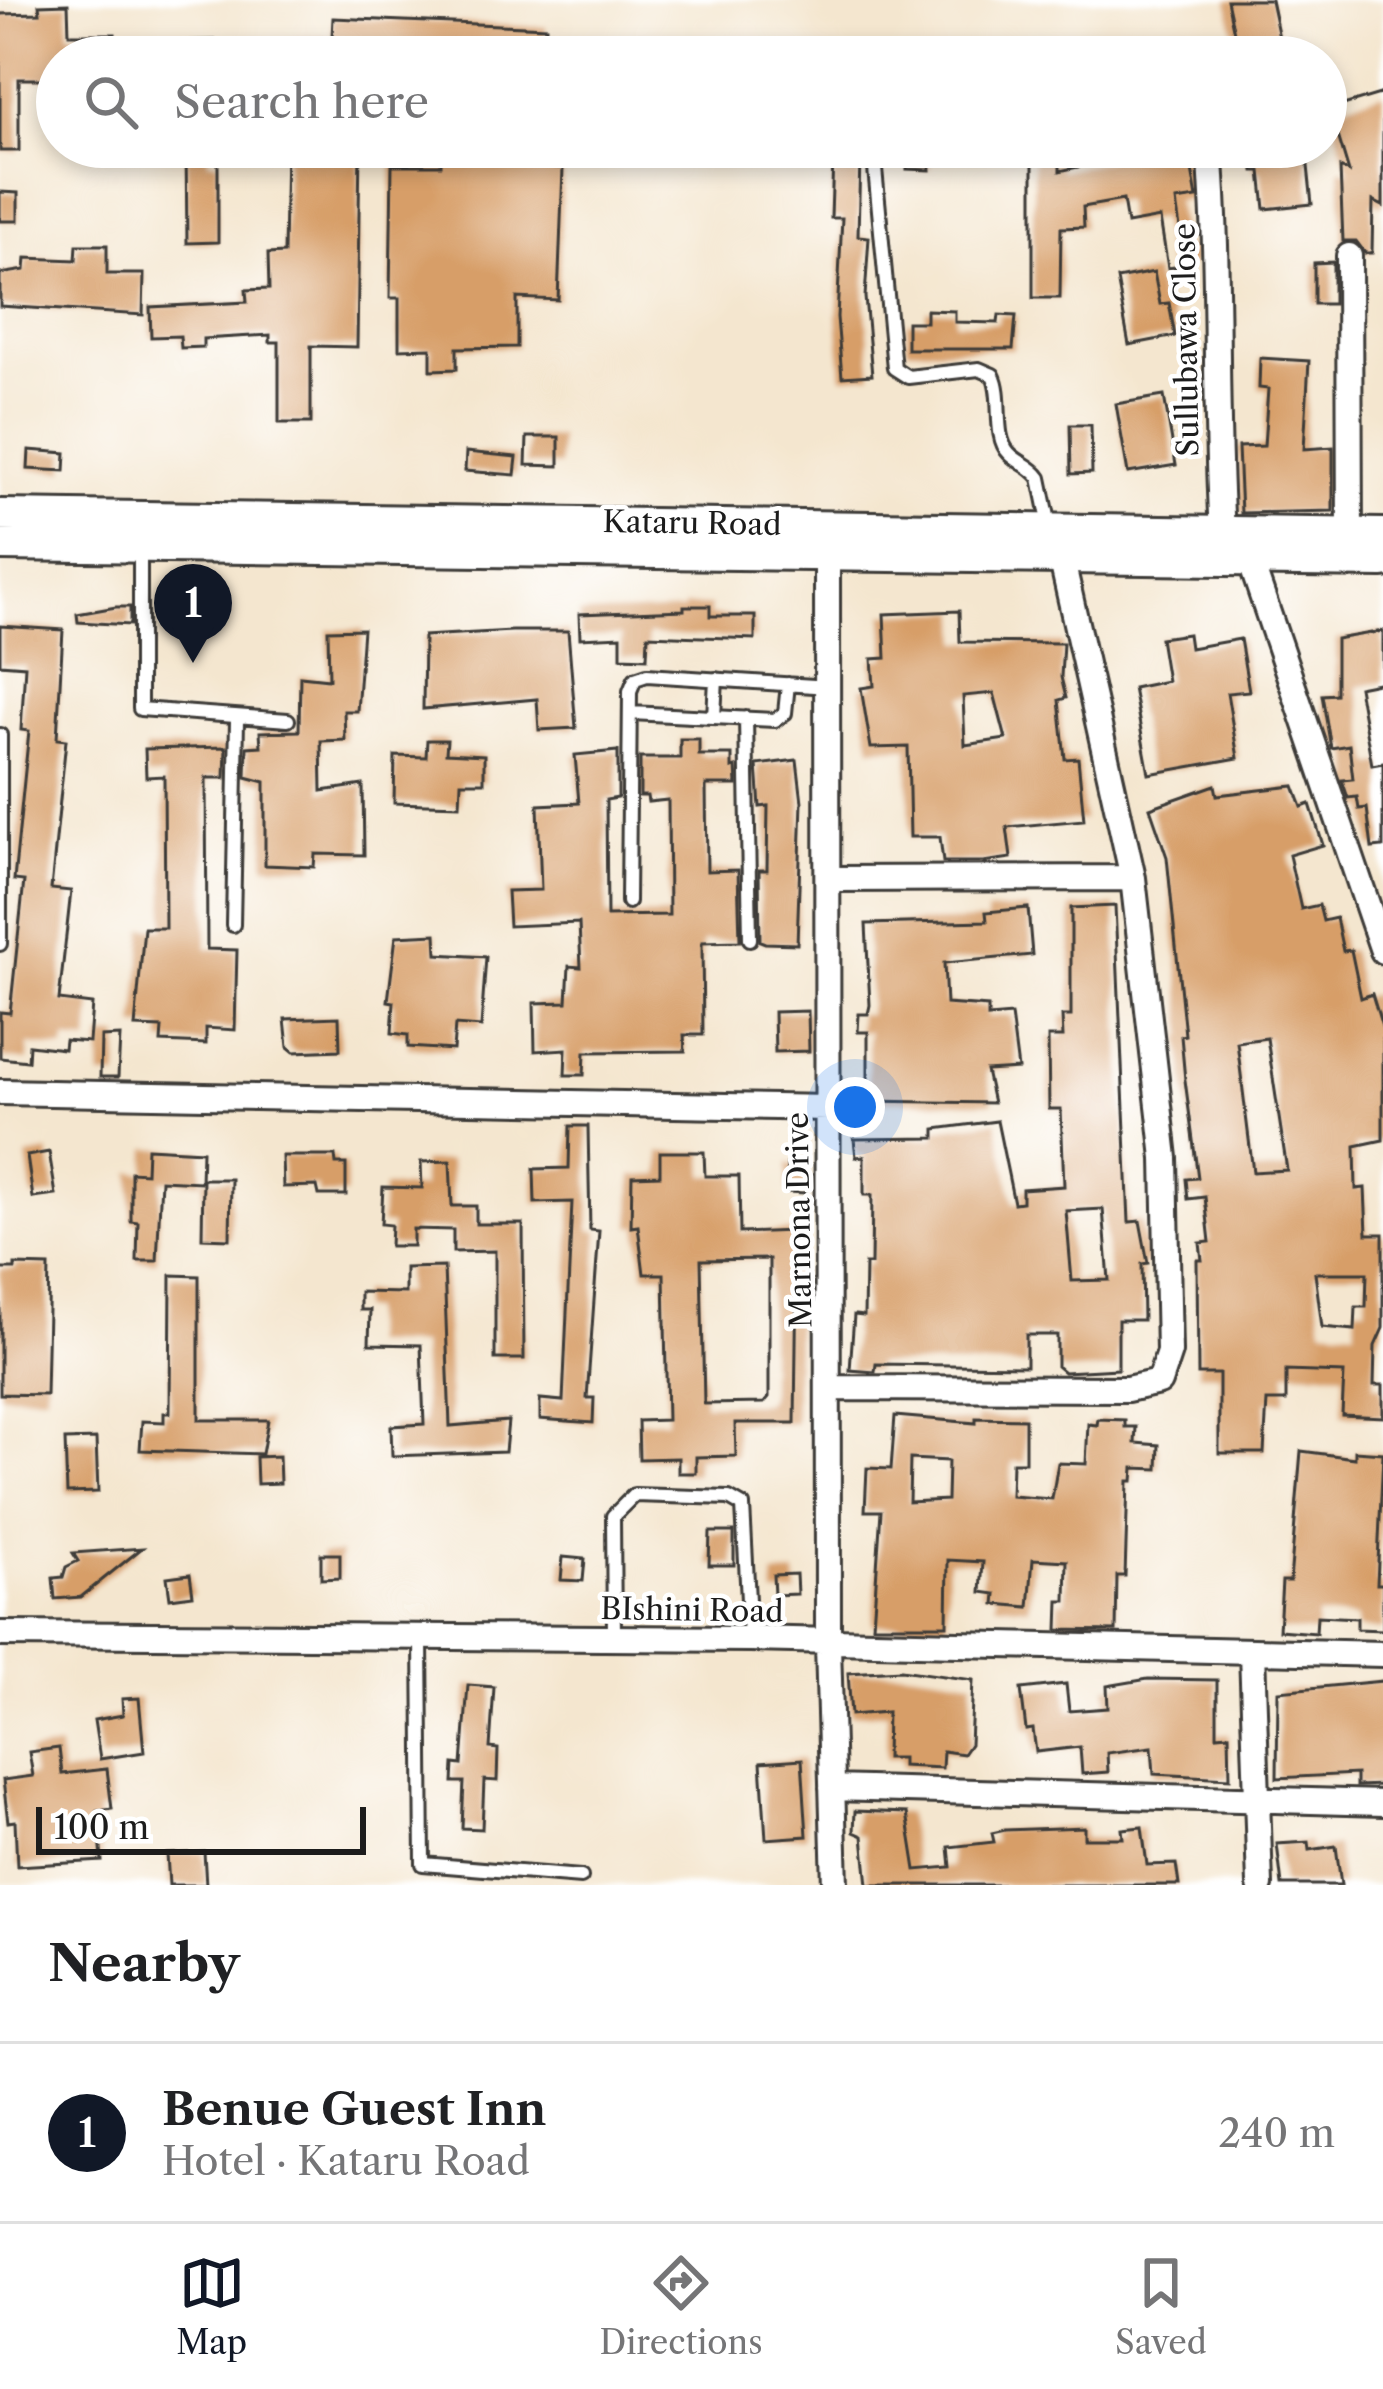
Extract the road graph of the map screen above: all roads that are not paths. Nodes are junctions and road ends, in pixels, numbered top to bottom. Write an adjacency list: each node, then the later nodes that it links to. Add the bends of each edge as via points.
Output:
1 (875, 168): 7 (lane, via 894,368 908,377 993,374 1002,440 1040,478)
2 (1212, 168): 5 (street, Sullubawa Close)
3 (1349, 256): 10 (street)
4 (0, 515): 7 (street, Kataru Road)
5 (1222, 532): 7 (street, Kataru Road); 10 (street, Kataru Road)
6 (1383, 534): 10 (street, Kataru Road)
7 (1056, 542): 11 (street, Kataru Road); 12 (street, Kataru Road); 23 (street)
8 (0, 545): 9 (street, Kataru Road)
9 (140, 548): 11 (street, Kataru Road); 20 (lane, via 140,709)
10 (1350, 548): 12 (street, Kataru Road); 13 (street, Kataru Road)
11 (827, 554): 16 (street, Marnona Drive)
12 (1250, 560): 30 (street)
13 (1383, 562)
14 (716, 680): 15 (lane); 17 (lane, via 647,675 635,680); 18 (lane)
15 (788, 684): 16 (lane); 19 (lane, via 781,718)
16 (830, 687): 24 (street, Marnona Drive)
17 (630, 713): 18 (lane); 26 (lane)
18 (714, 717): 19 (lane)
19 (746, 718): 28 (lane)
20 (236, 720): 21 (lane); 27 (lane)
21 (288, 720)
22 (0, 735): 25 (lane)
23 (1133, 878): 24 (street); 33 (street, via 1165,1158 1169,1352 1159,1382 1127,1389)
24 (830, 879): 32 (street, Marnona Drive)
25 (1, 892): 29 (lane)
26 (628, 902)
27 (233, 925)
28 (750, 939)
29 (0, 944)
30 (1383, 951)
31 (0, 1092): 32 (street)
32 (828, 1108): 33 (street, Marnona Drive)
33 (832, 1388): 38 (street, Marnona Drive)
34 (0, 1634): 35 (street, BIshini Road)
35 (421, 1636): 36 (street, BIshini Road); 44 (lane, via 423,1864)
36 (614, 1638): 37 (street, BIshini Road); 37 (lane, via 613,1516 634,1495 729,1498 743,1506)
37 (750, 1640): 38 (street, BIshini Road)
38 (828, 1645): 39 (street, BIshini Road); 41 (street, Marnona Drive)
39 (1252, 1652): 40 (street, BIshini Road); 42 (street)
40 (1383, 1654)
41 (832, 1788): 42 (street); 45 (street, Marnona Drive)
42 (1257, 1802): 43 (street); 46 (street)
43 (1383, 1804)
44 (581, 1877)
45 (835, 1885)
46 (1260, 1885)

